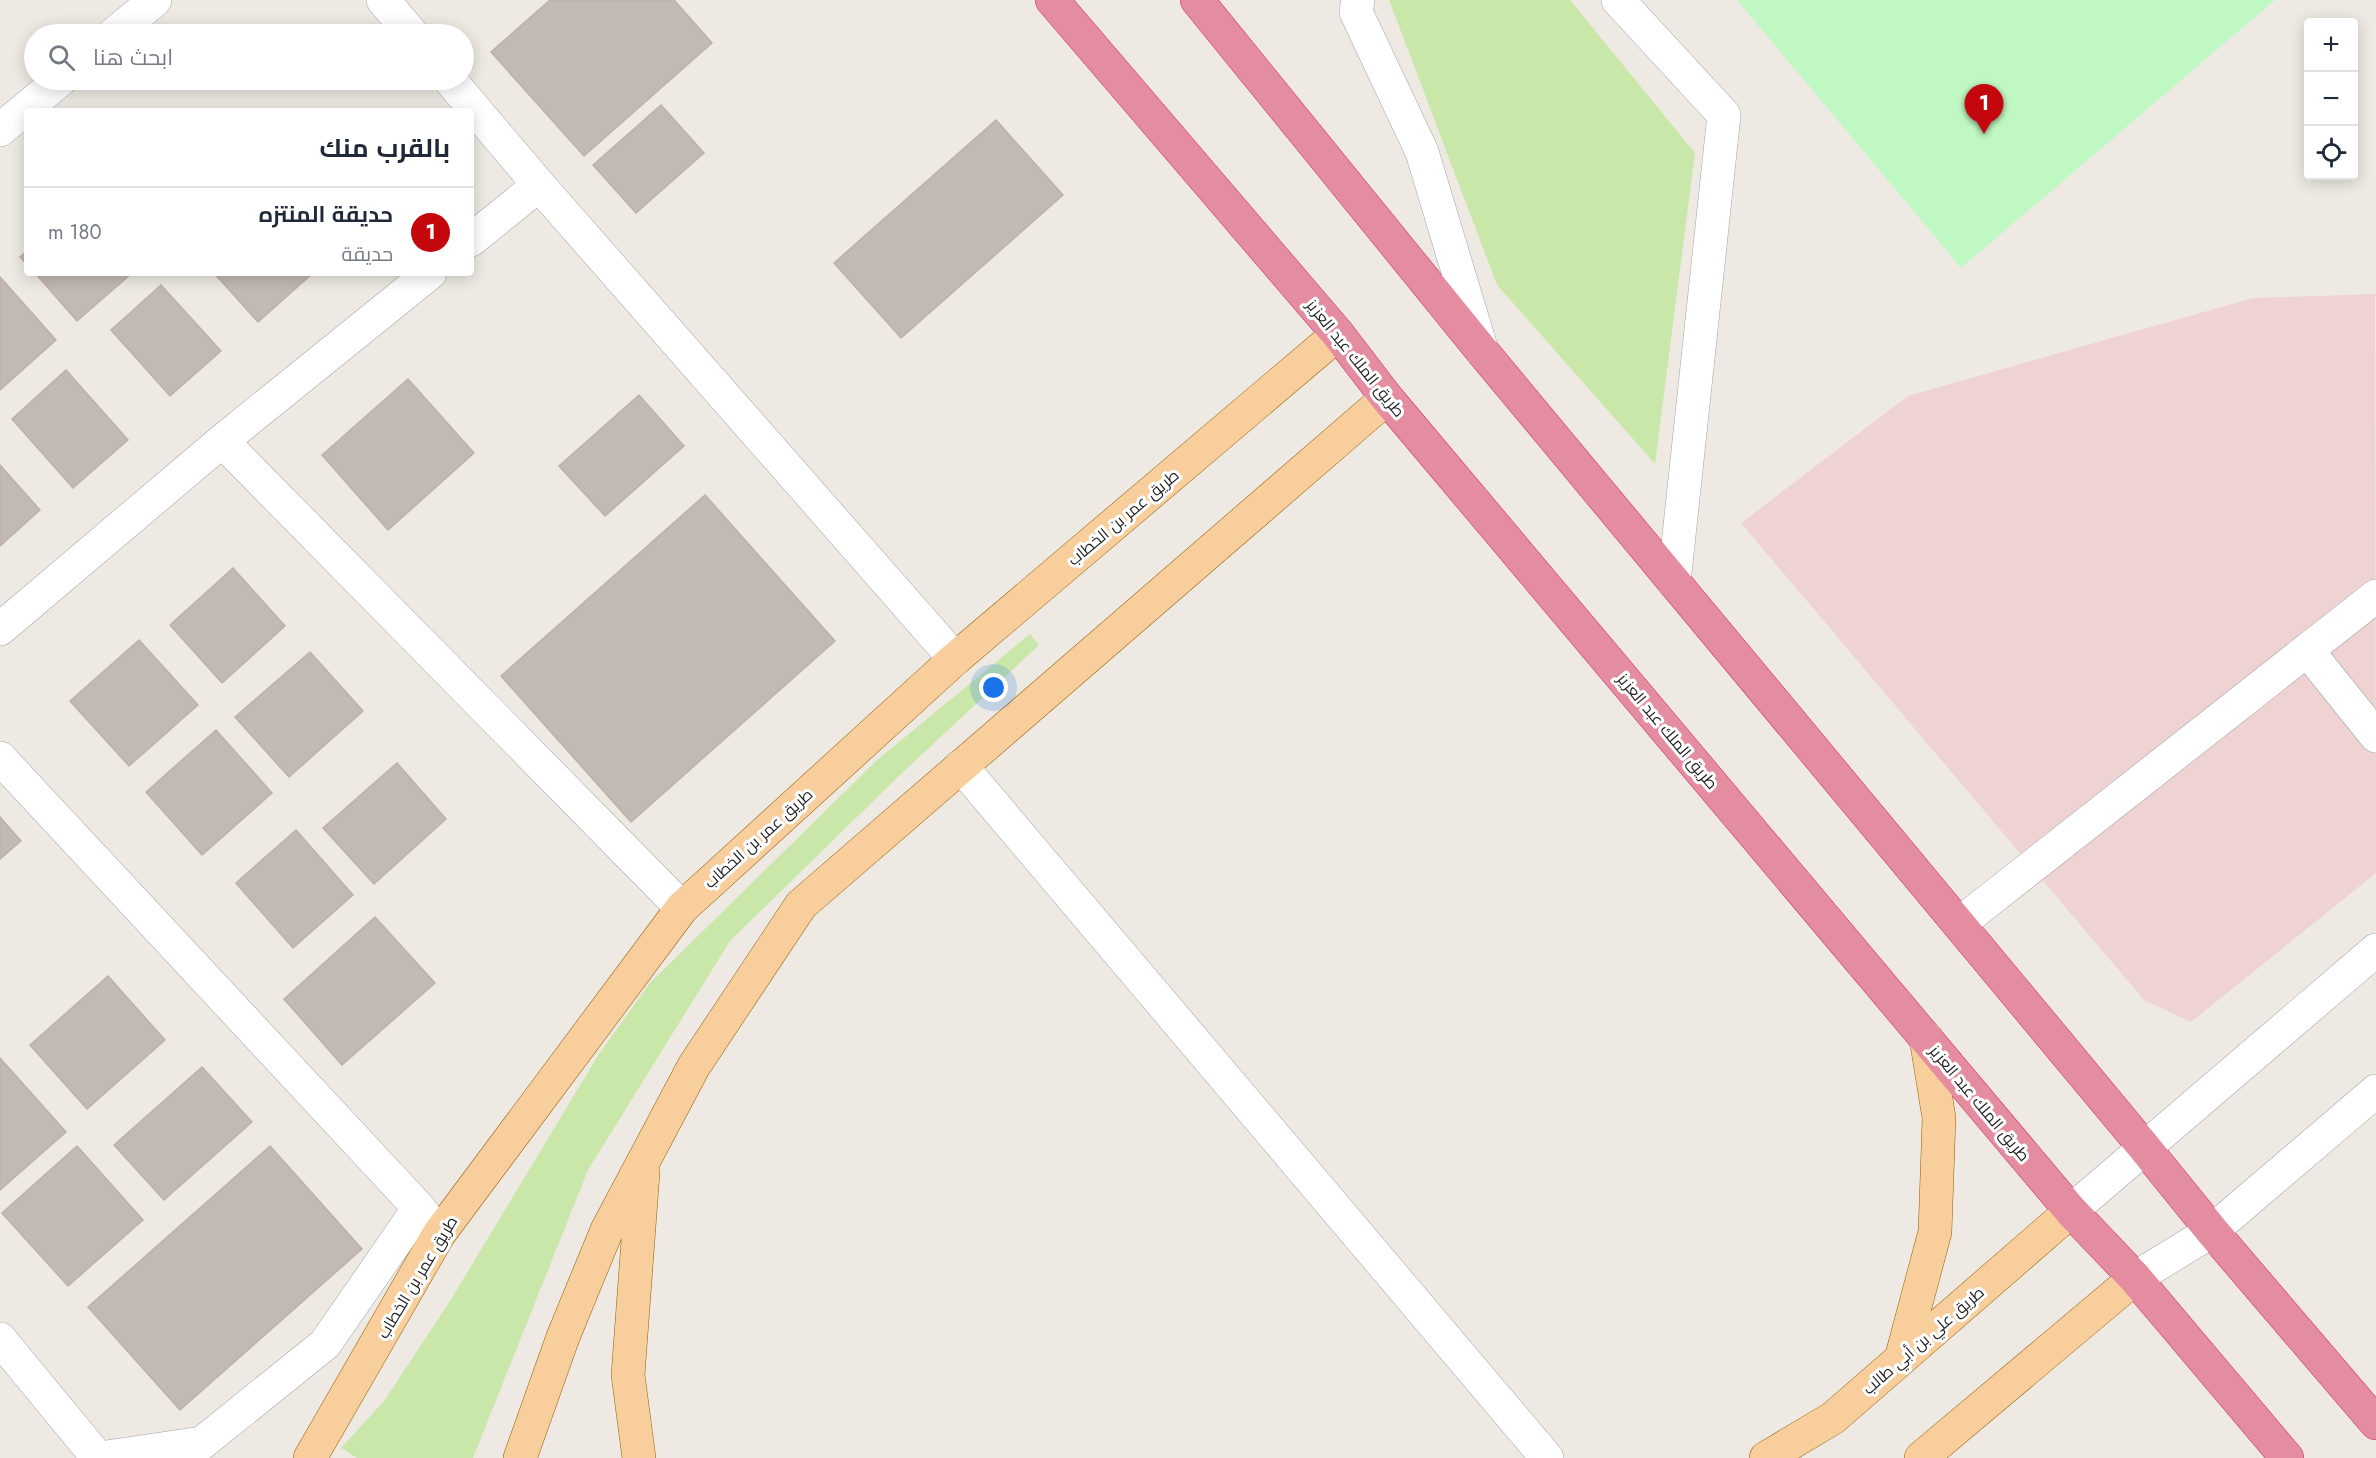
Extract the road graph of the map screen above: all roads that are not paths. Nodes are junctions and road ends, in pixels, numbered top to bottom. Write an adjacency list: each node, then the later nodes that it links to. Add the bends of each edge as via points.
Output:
1 (155, 0): 7 (street)
2 (383, 0): 8 (street)
3 (1052, 0): 19 (highway, طريق الملك عبد العزيز)
4 (1197, 0): 20 (highway)
5 (1358, 0): 20 (street, via 1356,12 1422,152)
6 (1618, 0): 23 (street, via 1724,116)
7 (126, 24)
8 (403, 24)
9 (48, 90): 11 (street)
10 (458, 90): 13 (street)
11 (26, 108)
12 (474, 108): 16 (street)
13 (474, 108)
14 (24, 110): 15 (street)
15 (0, 130)
16 (539, 185): 17 (street); 27 (street)
17 (474, 238)
18 (426, 276): 22 (street)
19 (1338, 334): 21 (highway, طريق الملك عبد العزيز); 27 (main road, طريق عمر بن الخطاب)
20 (1482, 351): 23 (highway)
21 (1387, 398): 30 (main road); 34 (highway, طريق الملك عبد العزيز)
22 (222, 441): 25 (street); 31 (street)
23 (1674, 582): 32 (highway)
24 (2376, 596): 26 (street)
25 (0, 629)
26 (2307, 650): 28 (street); 32 (street)
27 (955, 659): 31 (main road, طريق عمر بن الخطاب)
28 (2376, 736)
29 (0, 758): 38 (street)
30 (961, 766): 37 (main road, via 801,905 694,1066); 51 (street)
31 (682, 908): 41 (main road, طريق عمر بن الخطاب)
32 (1959, 924): 36 (highway)
33 (2376, 950): 36 (street)
34 (1926, 1038): 39 (highway, طريق الملك عبد العزيز); 44 (main road, via 1939,1118 1935,1232)
35 (2376, 1091): 40 (street)
36 (2145, 1146): 39 (street); 40 (highway)
37 (644, 1161): 49 (main road, via 603,1241 563,1337); 50 (main road, via 628,1375)
38 (419, 1208): 41 (street); 47 (street, via 325,1344 202,1443)
39 (2071, 1210): 42 (highway, طريق الملك عبد العزيز); 44 (main road, طريق علي بن أبي طالب)
40 (2212, 1231): 42 (street); 46 (highway)
41 (439, 1234): 48 (main road, طريق عمر بن الخطاب)
42 (2135, 1278): 45 (main road); 55 (highway, طريق الملك عبد العزيز)
43 (0, 1339): 47 (street)
44 (1901, 1359): 52 (main road, طريق علي بن أبي طالب, via 1833,1418)
45 (1974, 1416): 53 (main road); 54 (main road)
46 (2376, 1423)
47 (99, 1458)
48 (310, 1458)
49 (520, 1458)
50 (639, 1458)
51 (1547, 1458)
52 (1766, 1458)
53 (1921, 1458)
54 (1939, 1458)
55 (2287, 1458)

